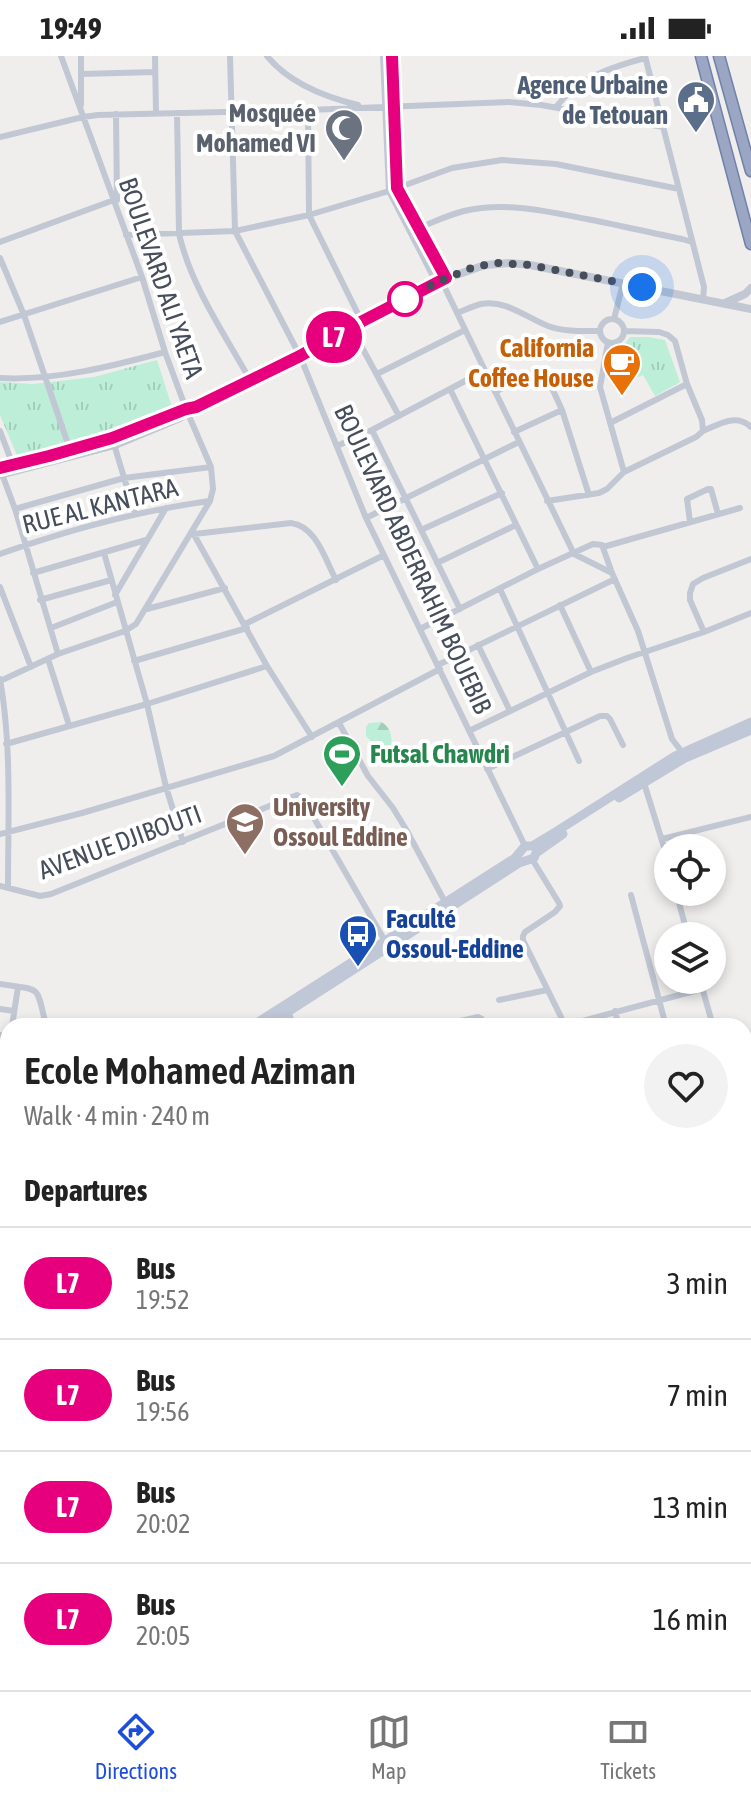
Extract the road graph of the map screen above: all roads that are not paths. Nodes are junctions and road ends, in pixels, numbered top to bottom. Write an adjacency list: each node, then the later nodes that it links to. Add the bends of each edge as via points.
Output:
1 (61, 56): 22 (street, BOULEVARD ALI YAETA)
2 (81, 56): 12 (street)
3 (155, 56): 11 (street)
4 (230, 56): 18 (street, BOULEVARD ABDERRAHIM BOUEBIB)
5 (267, 56): 14 (street, via 326,96)
6 (383, 56): 15 (street)
7 (392, 56): 13 (street)
8 (701, 56): 36 (highway)
9 (719, 56): 25 (highway)
10 (645, 57): 16 (street, via 586,80); 23 (street)
11 (155, 72): 12 (street); 19 (street)
12 (81, 74): 22 (street)
13 (394, 105): 15 (street); 16 (street, via 509,102); 27 (street)
14 (366, 106): 15 (street); 17 (street)
15 (385, 106): 27 (street)
16 (556, 107): 23 (street)
17 (308, 110): 18 (street); 29 (street)
18 (233, 111): 20 (street); 31 (street, BOULEVARD ABDERRAHIM BOUEBIB)
19 (156, 113): 20 (street); 21 (street)
20 (177, 113): 32 (street)
21 (116, 114): 22 (street); 28 (street)
22 (82, 115): 24 (street); 28 (street, BOULEVARD ALI YAETA)
23 (663, 127): 26 (street)
24 (0, 137)
25 (751, 171)
26 (679, 189): 27 (street, via 511,160 459,166); 35 (street)
27 (393, 190): 29 (street); 30 (street); 39 (street)
28 (116, 204): 33 (street, BOULEVARD ALI YAETA); 34 (street)
29 (309, 215): 31 (street); 49 (street)
30 (418, 228): 35 (street, via 465,211 510,207); 39 (street)
31 (235, 231): 32 (street); 56 (street, BOULEVARD ABDERRAHIM BOUEBIB)
32 (179, 234): 33 (street); 61 (street, via 190,270)
33 (126, 235): 38 (street, BOULEVARD ALI YAETA)
34 (0, 242)
35 (692, 242): 42 (street)
36 (751, 244)
37 (0, 258): 46 (street)
38 (142, 277): 46 (street); 55 (street, BOULEVARD ALI YAETA)
39 (442, 282): 40 (street, via 485,265 510,263); 45 (street); 49 (street)
40 (623, 283): 42 (street); 47 (street)
41 (751, 288): 43 (street)
42 (703, 299): 43 (street)
43 (724, 303): 44 (street)
44 (751, 309)
45 (457, 313): 51 (street); 52 (street, via 493,303 556,328)
46 (24, 315): 48 (street); 59 (street)
47 (614, 319): 52 (street, via 605,321); 53 (street)
48 (0, 322)
49 (362, 322): 50 (street)
50 (351, 327): 56 (street); 58 (street)
51 (465, 330): 57 (street); 58 (street)
52 (600, 331): 54 (street)
53 (624, 331): 54 (street, via 618,341); 62 (street, via 671,337)
54 (608, 342): 68 (street, via 600,387)
55 (165, 352): 59 (street); 66 (street, BOULEVARD ALI YAETA)
56 (300, 356): 61 (street); 76 (street, BOULEVARD ABDERRAHIM BOUEBIB)
57 (484, 371): 63 (street); 64 (street)
58 (377, 374): 67 (street)
59 (45, 376): 60 (street); 77 (street)
60 (0, 378)
61 (250, 380): 66 (street)
62 (687, 384): 68 (street); 72 (street)
63 (450, 389): 67 (street); 78 (street)
64 (495, 392): 65 (street, via 541,372); 73 (street)
65 (562, 410): 73 (street); 85 (street)
66 (187, 412): 74 (street); 79 (street, BOULEVARD ALI YAETA)
67 (399, 416): 70 (street)
68 (610, 423): 82 (street)
69 (751, 427): 72 (street, via 733,420)
70 (372, 430): 76 (street); 86 (street)
71 (0, 431): 80 (street)
72 (703, 431): 82 (street)
73 (514, 432): 75 (street)
74 (113, 442): 77 (street); 83 (street)
75 (519, 442): 78 (street); 88 (street)
76 (337, 446): 94 (street, BOULEVARD ABDERRAHIM BOUEBIB)
77 (71, 453): 80 (street)
78 (483, 459): 84 (street); 86 (street)
79 (211, 467): 83 (street); 87 (street, BOULEVARD ALI YAETA)
80 (14, 468): 81 (street)
81 (1, 472): 91 (street)
82 (624, 472): 85 (street, via 607,489)
83 (124, 478): 91 (street); 92 (street)
84 (502, 493): 96 (street); 97 (street)
85 (589, 495): 88 (street)
86 (406, 498): 94 (street); 97 (street)
87 (210, 501): 89 (street, RUE AL KANTARA); 98 (street, BOULEVARD ALI YAETA)
88 (547, 501): 104 (street)
89 (167, 507): 92 (street, RUE AL KANTARA); 99 (street)
90 (740, 508): 93 (street)
91 (15, 509): 100 (street)
92 (135, 514): 100 (street, RUE AL KANTARA)
93 (718, 514): 95 (street); 95 (street, via 708,489 687,499)
94 (366, 518): 105 (street, BOULEVARD ABDERRAHIM BOUEBIB)
95 (690, 522): 101 (street)
96 (516, 525): 107 (street); 108 (street)
97 (421, 530): 107 (street)
98 (193, 532): 112 (street, via 301,524 314,537); 114 (street); 119 (street, BOULEVARD ALI YAETA)
99 (146, 540): 102 (street); 116 (street)
100 (26, 545): 103 (street, RUE AL KANTARA); 109 (street)
101 (603, 547): 104 (street, via 598,544); 110 (street)
102 (104, 553): 109 (street); 111 (street)
103 (0, 554)
104 (574, 554): 108 (street); 110 (street)
105 (384, 555): 112 (street); 125 (street, BOULEVARD ABDERRAHIM BOUEBIB)
106 (750, 562): 127 (street, via 693,584 690,600)
107 (437, 563): 120 (street)
108 (538, 569): 115 (street)
109 (33, 573): 117 (street)
110 (613, 576): 118 (street); 129 (street)
111 (111, 580): 116 (street); 117 (street)
112 (336, 580): 122 (street)
113 (0, 587): 134 (street)
114 (225, 588): 119 (street); 122 (street)
115 (500, 589): 120 (street); 123 (street)
116 (116, 599): 124 (street); 126 (street)
117 (40, 600): 124 (street)
118 (560, 605): 123 (street); 136 (street)
119 (146, 609): 126 (street, BOULEVARD ALI YAETA)
120 (460, 609): 125 (street)
121 (751, 613): 127 (street)
122 (246, 626): 132 (street); 133 (street)
123 (517, 626): 128 (street); 138 (street)
124 (51, 628): 130 (street)
125 (420, 629): 135 (street, BOULEVARD ABDERRAHIM BOUEBIB)
126 (125, 631): 130 (street); 132 (street)
127 (704, 632): 129 (street)
128 (478, 645): 135 (street); 140 (street)
129 (644, 652): 136 (street); 149 (street)
130 (58, 654): 131 (street)
131 (48, 659): 134 (street); 143 (street)
132 (134, 661): 139 (street)
133 (267, 666): 139 (street); 147 (street)
134 (31, 667): 137 (street)
135 (439, 667): 142 (street); 145 (street, BOULEVARD ABDERRAHIM BOUEBIB)
136 (591, 672): 138 (street)
137 (0, 680): 148 (street)
138 (547, 693): 140 (street); 146 (street)
139 (147, 704): 143 (street); 156 (street)
140 (510, 711): 145 (street)
141 (751, 722): 151 (main road)
142 (339, 723): 147 (street); 167 (street)
143 (69, 725): 148 (street)
144 (751, 730): 155 (main road, via 697,752)
145 (469, 731): 154 (street, BOULEVARD ABDERRAHIM BOUEBIB)
146 (565, 732): 150 (street, via 604,715); 153 (street); 154 (street)
147 (312, 737): 156 (street, via 274,756)
148 (4, 739): 158 (street)
149 (672, 739): 151 (street); 152 (street)
150 (623, 745)
151 (682, 752): 152 (main road)
152 (672, 758): 163 (main road)
153 (579, 761)
154 (487, 769): 163 (street, BOULEVARD ABDERRAHIM BOUEBIB)
155 (644, 783): 160 (street); 163 (main road)
156 (166, 787): 158 (street); 162 (street)
157 (751, 817): 161 (street)
158 (8, 832): 159 (street); 165 (street)
159 (0, 834)
160 (660, 834)
161 (682, 834)
162 (183, 842): 165 (street, AVENUE DJIBOUTI, via 51,894); 168 (street, AVENUE DJIBOUTI, via 297,795)
163 (529, 852): 167 (main road); 168 (main road); 171 (street, BOULEVARD ABDERRAHIM BOUEBIB, via 560,905 523,936)
164 (0, 886): 165 (street, AVENUE DJIBOUTI)
165 (8, 888)
166 (631, 895): 175 (street)
167 (445, 902): 168 (main road)
168 (387, 943): 179 (main road); 182 (main road)
169 (0, 984): 170 (street)
170 (18, 987): 177 (street); 181 (street, via 37,992)
171 (547, 990): 174 (street); 185 (street)
172 (682, 994): 175 (street)
173 (703, 994): 189 (street)
174 (499, 1000)
175 (659, 1000): 178 (street); 188 (street)
176 (0, 1009): 177 (street)
177 (14, 1011): 180 (street)
178 (615, 1011): 186 (street); 187 (street)
179 (288, 1012): 183 (main road); 184 (street)
180 (13, 1018)
181 (44, 1018)
182 (265, 1018)
183 (279, 1018)
184 (291, 1018)
185 (560, 1018)
186 (590, 1018)
187 (617, 1018)
188 (664, 1018)
189 (711, 1018)

